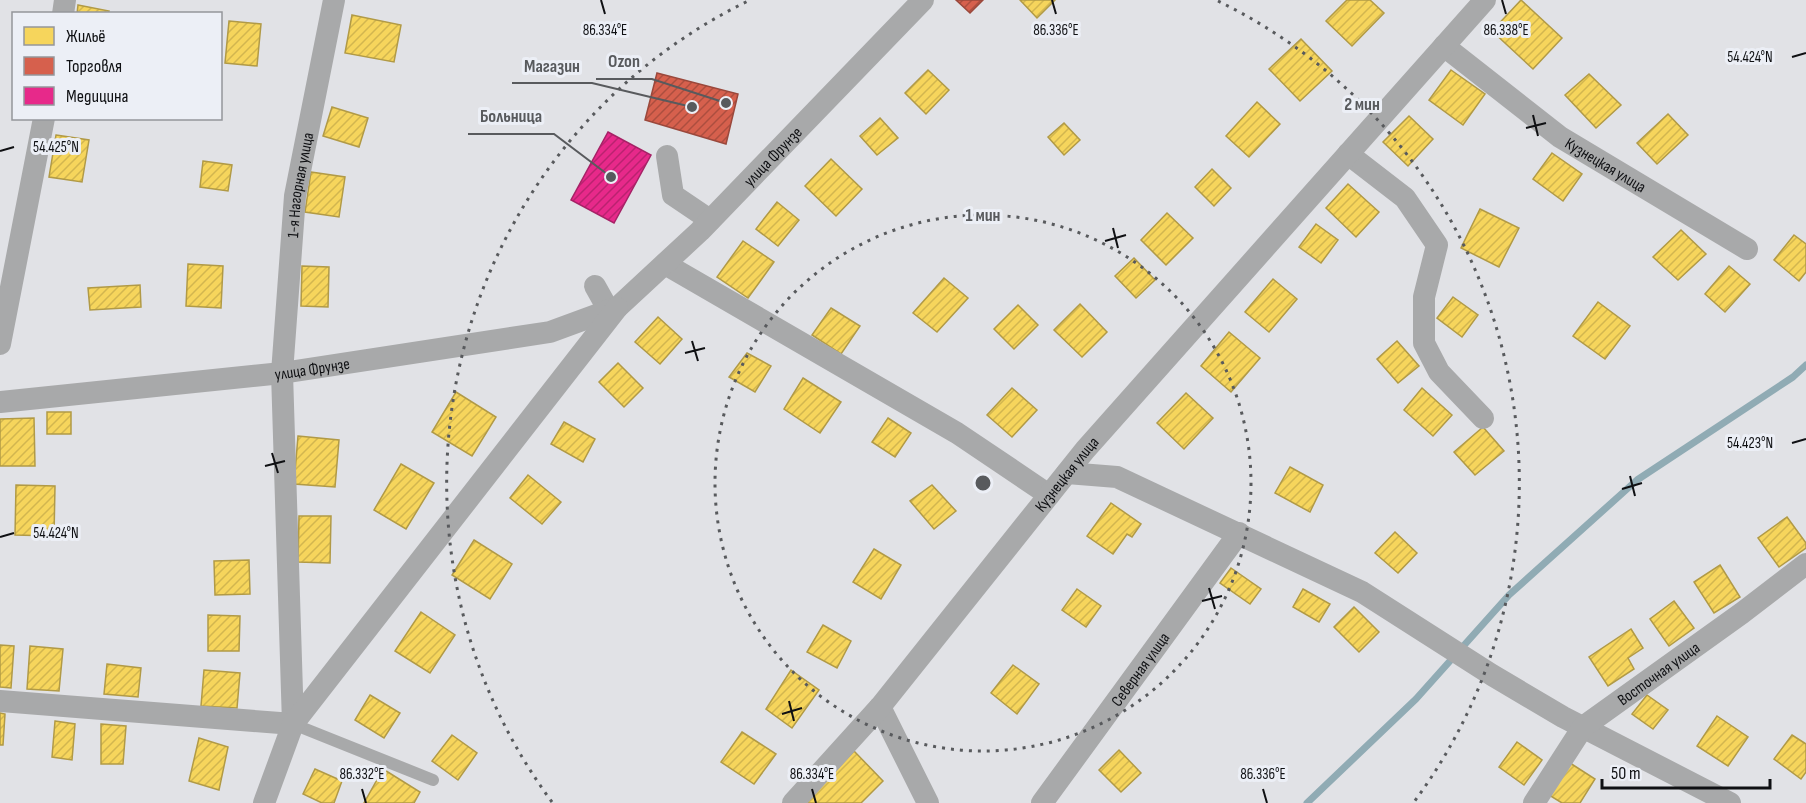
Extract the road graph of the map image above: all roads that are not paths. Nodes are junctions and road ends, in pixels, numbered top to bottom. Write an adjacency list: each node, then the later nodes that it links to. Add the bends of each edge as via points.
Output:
1 (334, 0): 14 (street, 1-я Нагорная улица, via 295,196)
2 (923, 0): 8 (street, улица Фрунзе)
3 (1485, 0): 4 (street, Кузнецкая улица)
4 (1444, 46): 6 (street, Кузнецкая улица); 9 (street, Кузнецкая улица, via 1560,137)
5 (44, 120): 13 (street)
6 (1348, 154): 16 (street, via 1405,198 1437,245 1424,297 1424,343 1439,372); 17 (street, Кузнецкая улица)
7 (667, 156): 8 (street, via 673,195)
8 (710, 220): 10 (street, улица Фрунзе)
9 (1747, 249)
10 (666, 264): 12 (street, улица Фрунзе); 18 (street, via 957,433)
11 (595, 286): 12 (street)
12 (613, 309): 14 (street, улица Фрунзе, via 550,332); 23 (street, улица Фрунзе)
13 (0, 344)
14 (282, 373): 15 (street, улица Фрунзе); 23 (street, 1-я Нагорная улица)
15 (0, 402)
16 (1483, 418)
17 (1067, 473): 18 (street, Кузнецкая улица); 19 (street, via 1117,477)
18 (1049, 495): 22 (street, Кузнецкая улица)
19 (1239, 534): 24 (street, via 1362,592); 29 (street, Северная улица)
20 (1806, 564): 24 (street, Восточная улица)
21 (0, 701): 23 (street)
22 (880, 707): 27 (street, Кузнецкая улица); 28 (street)
23 (293, 724): 25 (lane); 26 (street, улица Фрунзе)
24 (1583, 727): 30 (street, Восточная улица); 31 (street)
25 (433, 780)
26 (264, 803)
27 (793, 803)
28 (928, 803)
29 (1042, 803)
30 (1534, 803)
31 (1730, 803)

